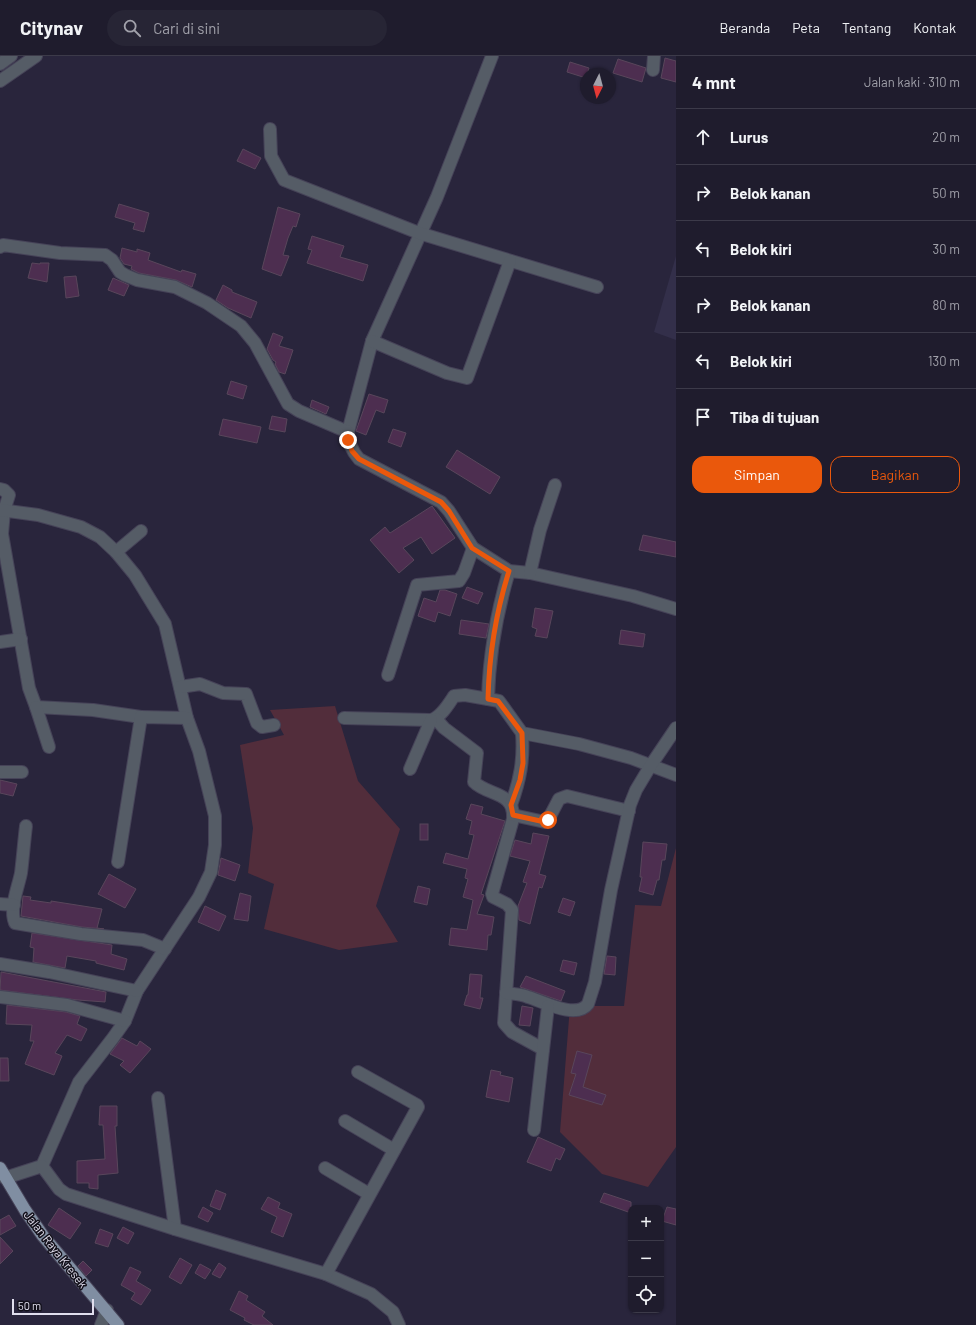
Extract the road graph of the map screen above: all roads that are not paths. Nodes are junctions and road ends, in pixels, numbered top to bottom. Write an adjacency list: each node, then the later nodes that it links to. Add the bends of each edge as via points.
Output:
1 (11, 56): 5 (street)
2 (36, 56): 7 (street)
3 (492, 56): 9 (street, via 437,196)
4 (654, 56): 6 (street)
5 (0, 64)
6 (653, 70)
7 (0, 81)
8 (270, 129): 9 (street, via 271,156 284,180)
9 (419, 234): 11 (street); 13 (street)
10 (0, 247): 14 (street, via 2,245 60,253 105,255 120,272 137,280 175,287 208,303 241,326 255,343 288,404)
11 (510, 261): 12 (street); 13 (street, via 467,378 447,373)
12 (597, 287)
13 (372, 341): 14 (street)
14 (348, 432): 19 (street, via 352,451 359,459 441,502)
15 (555, 485): 23 (street, via 540,530)
16 (0, 489): 17 (street, via 7,493)
17 (5, 506): 20 (street, via 81,527); 21 (street)
18 (140, 531): 20 (street)
19 (472, 548): 22 (street); 27 (street, via 459,581 417,585)
20 (117, 550): 28 (street, via 165,624)
21 (3, 559): 25 (street)
22 (509, 571): 23 (street); 29 (street, via 501,598 488,681)
23 (530, 573): 24 (street, via 633,596)
24 (676, 609)
25 (21, 639): 26 (street); 30 (street, via 29,688)
26 (0, 642)
27 (388, 674)
28 (180, 687): 32 (street); 35 (street, via 200,684 223,693 246,694 257,723 262,727)
29 (488, 699): 34 (street, via 454,696); 37 (street, via 498,701)
30 (36, 707): 31 (street, via 93,710); 38 (street)
31 (140, 717): 32 (street); 47 (street)
32 (187, 718): 50 (street, via 199,751 215,816 215,845 211,872 199,897)
33 (344, 718): 34 (street)
34 (433, 719): 40 (street); 44 (street, via 477,753 474,782 504,797)
35 (274, 725)
36 (676, 728): 39 (street)
37 (522, 733): 39 (street, via 579,744); 44 (street, via 523,763)
38 (49, 747)
39 (650, 765): 43 (street); 45 (street, via 636,790)
40 (410, 770)
41 (0, 772): 42 (street)
42 (22, 772)
43 (676, 775)
44 (512, 810): 45 (street, via 545,822 559,799 567,796); 53 (street, via 492,894 512,910)
45 (629, 811): 55 (street, via 611,890 595,982 588,1004 576,1009)
46 (26, 826): 49 (street)
47 (118, 862)
48 (0, 904): 49 (street)
49 (14, 905): 50 (street, via 14,922 21,925 143,940)
50 (165, 949): 52 (street)
51 (0, 964): 52 (street)
52 (137, 991): 56 (street)
53 (506, 993): 55 (street, via 529,997); 57 (street, via 505,1027)
54 (0, 997): 56 (street, via 67,1005)
55 (548, 1006): 57 (street)
56 (125, 1021): 63 (street, via 79,1082)
57 (544, 1049): 61 (street)
58 (358, 1072): 62 (street, via 418,1107)
59 (158, 1098): 67 (street)
60 (345, 1121): 62 (street)
61 (534, 1130)
62 (394, 1150): 66 (street)
63 (42, 1166): 65 (street); 67 (street, via 59,1189 66,1194)
64 (325, 1168): 66 (street)
65 (2, 1173): 69 (main road, Jalan Raya Kresek, via 43,1236)
66 (368, 1194): 68 (street)
67 (175, 1229): 68 (street)
68 (326, 1274): 70 (street, via 371,1294 393,1312)
69 (107, 1310): 71 (street); 72 (main road, Jalan Raya Kresek)
70 (396, 1324)
71 (101, 1325)
72 (118, 1325)

